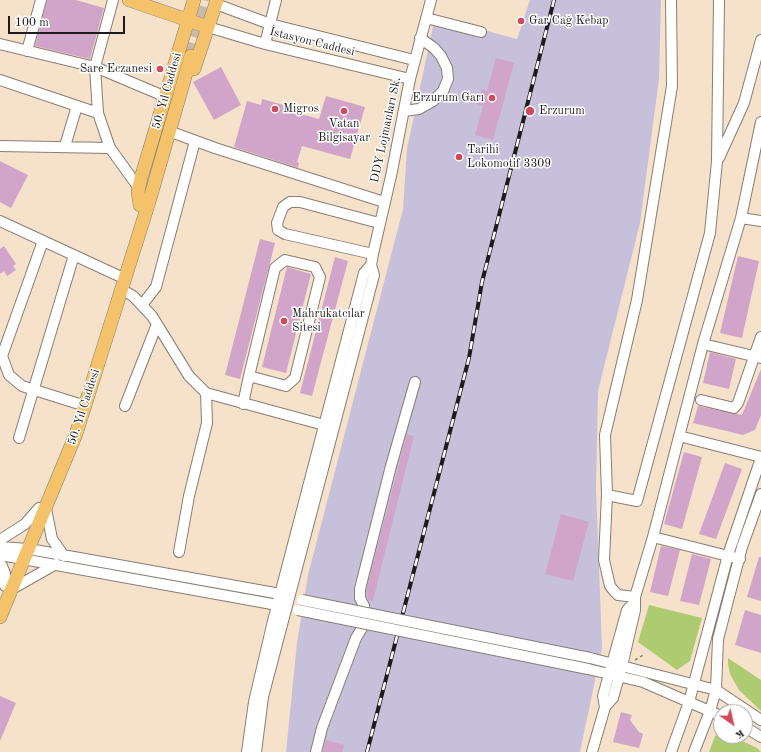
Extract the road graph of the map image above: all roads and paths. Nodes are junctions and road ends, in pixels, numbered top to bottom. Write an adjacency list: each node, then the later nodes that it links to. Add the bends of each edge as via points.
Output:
1 (41, 0): 20 (street)
2 (113, 0): 22 (street)
3 (129, 0): 12 (main road)
4 (194, 0): 12 (main road, 50. Yıl Caddesi)
5 (201, 0): 10 (main road)
6 (276, 0): 13 (street)
7 (430, 0): 11 (street, DDY Lojmanları Sk.)
8 (671, 0): 66 (street, via 672,86 637,300 605,435)
9 (718, 0): 35 (street)
10 (216, 2): 13 (street, İstasyon Caddesi); 14 (main road, 50. Yıl Caddesi)
11 (426, 18): 15 (street); 16 (street, DDY Lojmanları Sk.)
12 (187, 19): 14 (main road); 25 (main road, 50. Yıl Caddesi)
13 (270, 24): 19 (street); 21 (street, İstasyon Caddesi)
14 (208, 27): 19 (street, İstasyon Caddesi); 30 (main road, 50. Yıl Caddesi)
15 (481, 32)
16 (420, 38): 21 (street, DDY Lojmanları Sk.); 27 (street, via 441,56 447,68 448,79 434,102 419,109)
17 (761, 40): 35 (street, via 744,103)
18 (0, 44): 20 (street)
19 (265, 44): 23 (street, İstasyon Caddesi)
20 (27, 51): 22 (street)
21 (414, 60): 23 (street, DDY Lojmanları Sk.)
22 (95, 67): 25 (street); 28 (street)
23 (410, 79): 27 (street, DDY Lojmanları Sk.)
24 (1, 83): 26 (street)
25 (165, 98): 36 (main road, 50. Yıl Caddesi)
26 (77, 106): 28 (street); 33 (street)
27 (404, 111): 37 (street, DDY Lojmanları Sk.)
28 (98, 113): 34 (street)
29 (761, 122): 39 (street)
30 (174, 133): 31 (street); 36 (main road, 50. Yıl Caddesi, via 160,177)
31 (195, 141): 37 (street); 48 (street, via 156,286)
32 (0, 146): 33 (street)
33 (65, 146): 34 (street)
34 (110, 148): 36 (street)
35 (718, 161): 66 (street, via 710,232 637,502)
36 (145, 189): 38 (main road, 50. Yıl Caddesi); 38 (main road, 50. Yıl Caddesi, via 188,55); 47 (main road, 50. Yıl Caddesi)
37 (384, 202): 42 (street, DDY Lojmanları Sk.)
38 (140, 205): 47 (main road, 50. Yıl Caddesi)
39 (741, 218): 40 (street); 51 (street)
40 (761, 221)
41 (1, 223): 43 (street)
42 (379, 223): 44 (street, DDY Lojmanları Sk.); 44 (street, via 300,202 290,202 283,207 277,223 278,230 285,234)
43 (43, 241): 45 (street); 55 (street, via 2,356 9,375 22,386)
44 (373, 254): 46 (street, DDY Lojmanları Sk.)
45 (74, 255): 47 (street); 55 (street)
46 (371, 265): 61 (street, via 364,273); 80 (street, via 374,275)
47 (120, 282): 48 (street); 58 (main road, 50. Yıl Caddesi); 67 (main road, 50. Yıl Caddesi, via 76,434)
48 (142, 305): 49 (street)
49 (157, 324): 56 (street, via 189,376); 60 (street)
50 (761, 337): 52 (street)
51 (703, 344): 52 (street); 62 (street)
52 (758, 357): 57 (street, via 734,408)
53 (249, 376): 53 (street, via 275,268 285,260 315,267 320,277 295,378 286,386); 59 (street)
54 (415, 382): 94 (street, via 360,589 365,616 362,628 322,728)
55 (33, 389): 58 (street); 63 (street)
56 (206, 393): 59 (street); 71 (street, via 207,424 189,496)
57 (701, 400)
58 (79, 404): 67 (main road, 50. Yıl Caddesi)
59 (243, 404): 61 (street)
60 (125, 406)
61 (324, 425): 80 (street)
62 (679, 436): 64 (street); 68 (street)
63 (19, 438)
64 (761, 457): 74 (street)
65 (761, 494): 76 (street)
66 (607, 495): 81 (street, via 604,560 610,586 618,595)
67 (42, 508): 69 (street, via 20,529); 72 (main road, 50. Yıl Caddesi); 75 (street, via 52,539)
68 (653, 536): 74 (street); 81 (street)
69 (0, 540)
70 (0, 547): 72 (street)
71 (179, 552)
72 (23, 553): 73 (street); 75 (street); 78 (street); 79 (main road, 50. Yıl Caddesi)
73 (0, 555)
74 (728, 555): 76 (street); 86 (street)
75 (64, 556): 80 (street)
76 (740, 559): 87 (street, via 718,640)
77 (0, 562): 79 (street)
78 (56, 564): 79 (street); 82 (street)
79 (6, 591): 83 (main road, 50. Yıl Caddesi)
80 (285, 595): 82 (street); 84 (street, bridge)
81 (635, 600): 84 (street, via 627,610); 85 (street, via 636,610)
82 (282, 606): 85 (street, bridge, via 588,669); 92 (street, via 254,702); 93 (street, via 263,696)
83 (0, 617)
84 (612, 663): 85 (street)
85 (617, 672): 86 (street); 88 (street); 95 (street, via 603,696 605,707)
86 (693, 685): 87 (street); 88 (street)
87 (716, 690): 89 (street); 91 (street)
88 (689, 702): 89 (street); 96 (street)
89 (710, 711): 90 (street); 97 (street)
90 (713, 712)
91 (761, 720)
92 (247, 752)
93 (256, 752)
94 (316, 752)
95 (592, 752)
96 (671, 752)
97 (694, 752)

